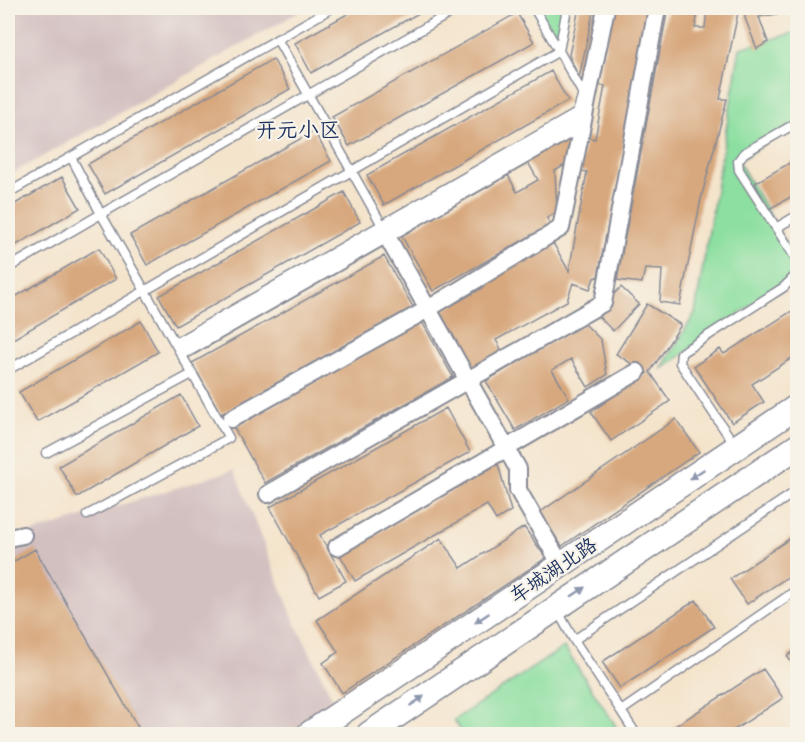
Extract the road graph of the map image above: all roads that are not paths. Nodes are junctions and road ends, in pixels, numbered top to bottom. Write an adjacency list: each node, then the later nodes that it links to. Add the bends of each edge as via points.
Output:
1 (332, 8): 7 (lane)
2 (459, 8): 9 (lane)
3 (534, 8): 8 (lane)
4 (567, 8): 8 (lane)
5 (606, 8): 23 (street, via 561,228)
6 (657, 8): 28 (street, via 603,303)
7 (277, 39): 9 (lane); 12 (lane)
8 (559, 51): 13 (lane); 18 (lane, via 583,94 577,113)
9 (309, 95): 13 (lane); 15 (lane)
10 (798, 122): 17 (lane, via 744,153 738,161 739,170)
11 (579, 124): 18 (street)
12 (71, 157): 14 (lane); 15 (lane)
13 (352, 171): 18 (lane); 22 (lane)
14 (8, 193)
15 (101, 214): 20 (lane); 22 (lane)
16 (798, 215): 17 (lane)
17 (776, 228): 19 (lane)
18 (384, 229): 23 (street); 24 (street)
19 (798, 262)
20 (8, 268)
21 (798, 273): 32 (lane, via 784,287 681,353 680,363)
22 (146, 292): 24 (lane); 25 (lane)
23 (428, 309): 28 (street); 30 (street)
24 (181, 346): 27 (lane)
25 (8, 370)
26 (637, 372): 33 (street)
27 (192, 374): 34 (lane); 37 (lane, via 229,438)
28 (469, 381): 33 (street); 36 (street)
29 (798, 406): 32 (main road, 车城湖北路)
30 (231, 419)
31 (798, 446): 41 (main road, 车城湖北路, one-way to 31)
32 (736, 447): 39 (main road, 车城湖北路, one-way to 39)
33 (507, 449): 38 (street); 39 (street, via 519,469 518,490)
34 (46, 453)
35 (798, 490): 42 (lane)
36 (268, 494)
37 (87, 515)
38 (338, 547)
39 (561, 565): 44 (main road, 车城湖北路, one-way to 44)
40 (798, 589): 43 (lane)
41 (555, 607): 42 (lane); 45 (main road, 车城湖北路, one-way to 41)
42 (574, 640): 43 (lane)
43 (621, 711): 46 (lane)
44 (309, 735)
45 (369, 735)
46 (636, 735)

